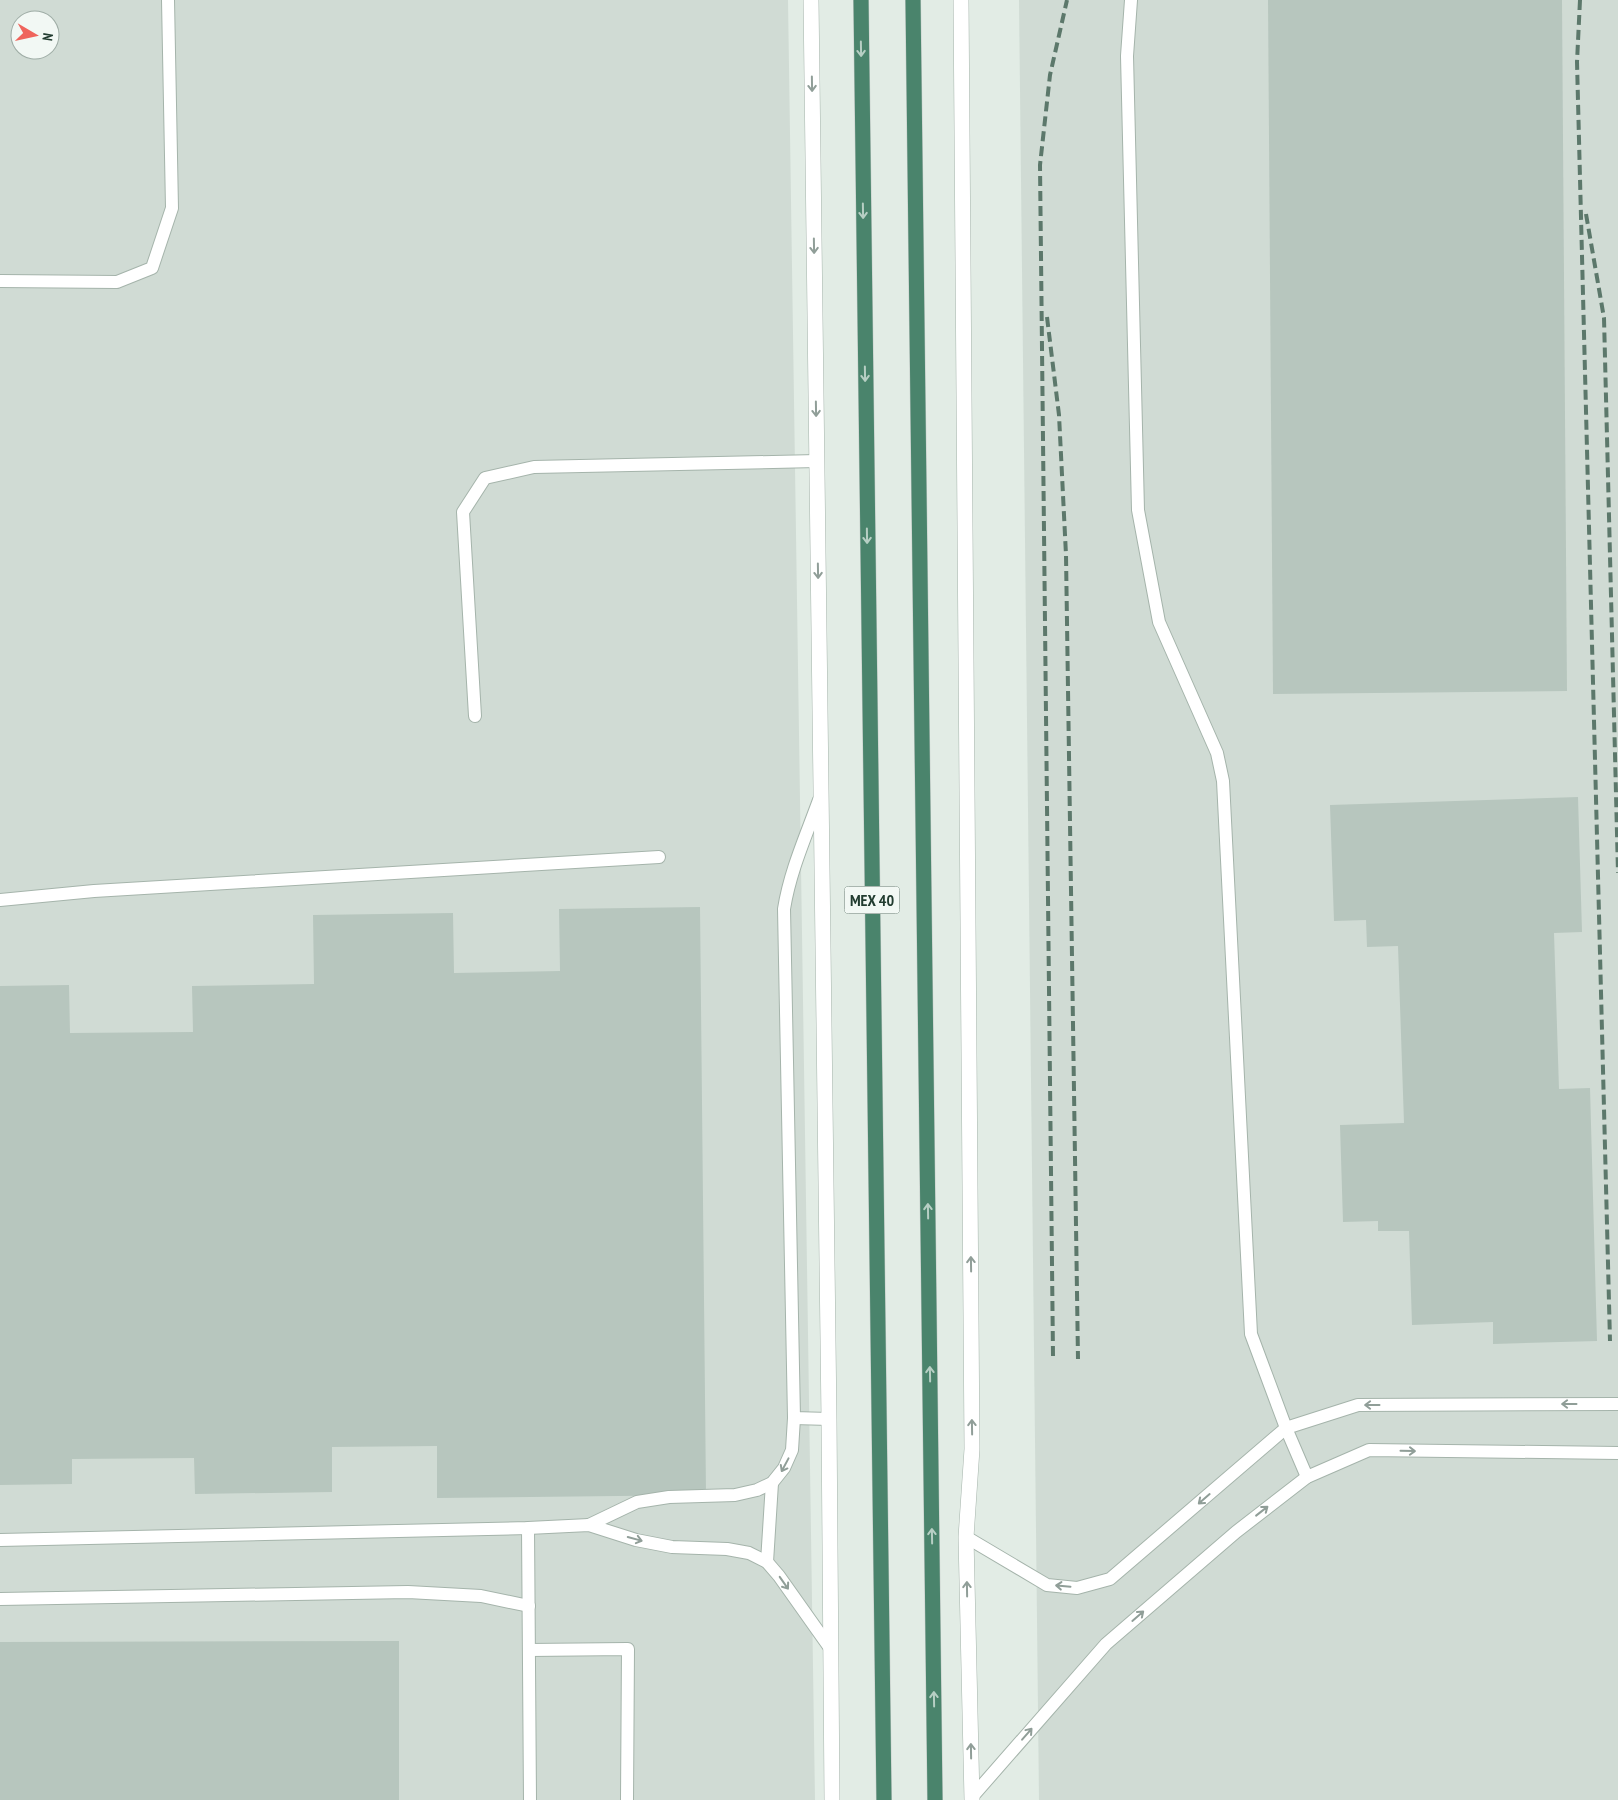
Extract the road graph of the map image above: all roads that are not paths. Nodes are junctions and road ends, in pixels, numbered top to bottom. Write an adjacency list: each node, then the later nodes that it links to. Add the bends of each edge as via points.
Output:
1 (168, 0): 7 (lane, via 172,208 152,268 117,282)
2 (812, 0): 8 (street, one-way to 8)
3 (861, 0): 33 (highway, MEX 40, one-way to 33)
4 (913, 0): 34 (highway, MEX 40, one-way to 4)
5 (961, 0): 22 (street, one-way to 5, via 972,1449)
6 (1131, 0): 16 (lane, via 1127,56 1138,510 1159,622 1218,752 1224,781 1251,1334)
7 (0, 281)
8 (816, 461): 9 (lane, via 534,467 485,478 463,512); 10 (street, one-way to 10)
9 (475, 716)
10 (821, 796): 14 (lane, via 796,862 784,909); 15 (street)
11 (659, 857): 12 (lane, via 94,891)
12 (0, 900)
13 (1618, 1404): 16 (lane, one-way to 16, via 1358,1405)
14 (794, 1418): 15 (lane); 19 (lane, one-way to 19, via 792,1450)
15 (829, 1419): 27 (street)
16 (1286, 1428): 18 (lane); 22 (lane, one-way to 22, via 1110,1579 1077,1588 1047,1585)
17 (1618, 1453): 18 (lane, one-way to 17, via 1369,1450)
18 (1307, 1477): 29 (lane, one-way to 18, via 1106,1644 1236,1532)
19 (772, 1483): 20 (lane, via 735,1496 669,1497 637,1502); 24 (lane)
20 (589, 1524): 21 (lane); 24 (lane, one-way to 24, via 636,1540 672,1547 727,1549 749,1553)
21 (528, 1528): 23 (lane); 26 (lane)
22 (966, 1537): 29 (street, one-way to 22)
23 (0, 1540)
24 (767, 1562): 27 (lane, one-way to 27)
25 (0, 1599): 26 (lane, via 408,1592 481,1596)
26 (529, 1606): 28 (lane)
27 (830, 1648): 32 (street)
28 (529, 1650): 30 (lane); 31 (lane, via 628,1649)
29 (972, 1799)
30 (530, 1800)
31 (627, 1800)
32 (832, 1800)
33 (884, 1800)
34 (935, 1800)

